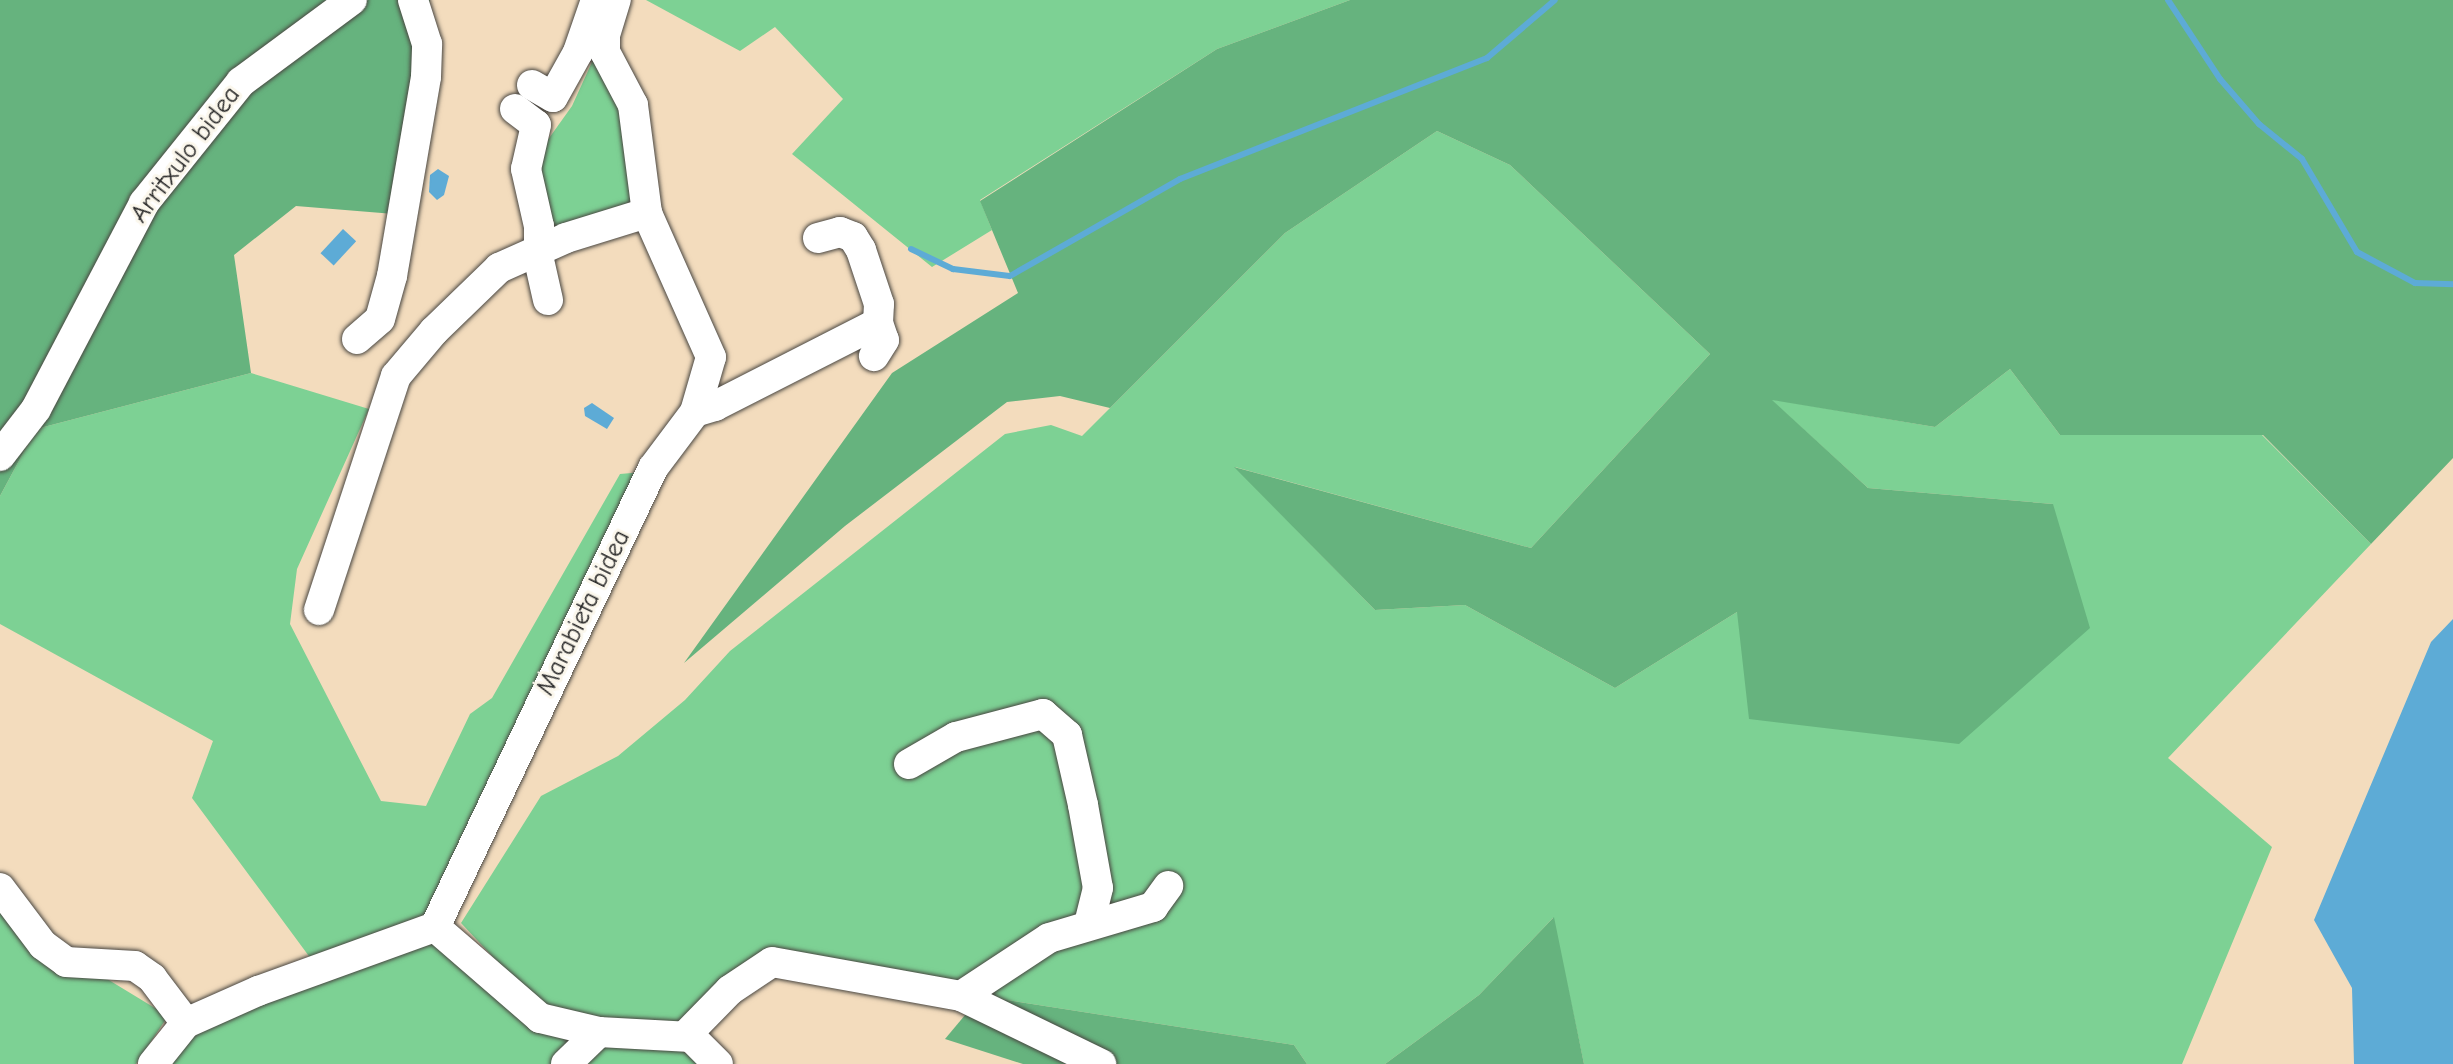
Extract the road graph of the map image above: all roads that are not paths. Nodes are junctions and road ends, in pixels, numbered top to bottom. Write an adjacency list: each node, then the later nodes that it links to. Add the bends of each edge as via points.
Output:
1 (352, 0): 15 (street, Arritxulo bidea, via 240,82 144,203 36,409)
2 (413, 0): 12 (street, via 427,44 426,77 389,287 380,319)
3 (596, 0): 5 (street, via 578,52 553,97)
4 (616, 0): 7 (street, Marabieta bidea, via 605,35 605,52 633,105)
5 (532, 85)
6 (515, 109): 9 (street, via 536,125 526,169 539,226)
7 (647, 213): 9 (street); 14 (street, Marabieta bidea, via 711,357)
8 (818, 238): 11 (street, via 841,232 853,237 878,304)
9 (539, 248): 10 (street); 16 (street, via 499,268 452,312 396,376)
10 (548, 300)
11 (878, 323): 13 (street, via 884,340); 14 (street, via 715,407)
12 (356, 339)
13 (874, 356)
14 (695, 412): 21 (street, Marabieta bidea, via 653,468)
15 (0, 456)
16 (319, 610)
17 (909, 764): 20 (street, via 956,737 1043,714 1067,735 1098,888)
18 (1168, 886): 20 (street, via 1153,907)
19 (0, 888): 23 (street, via 43,945 66,962 135,966 152,978)
20 (1089, 923): 22 (street, via 1049,938)
21 (435, 927): 23 (street, via 258,991); 24 (street, via 540,1018)
22 (961, 996): 25 (street, via 772,962 730,990); 29 (street)
23 (186, 1023): 26 (street)
24 (599, 1032): 25 (street); 27 (street)
25 (685, 1036): 28 (street)
26 (153, 1064)
27 (566, 1064)
28 (718, 1064)
29 (1101, 1064)

